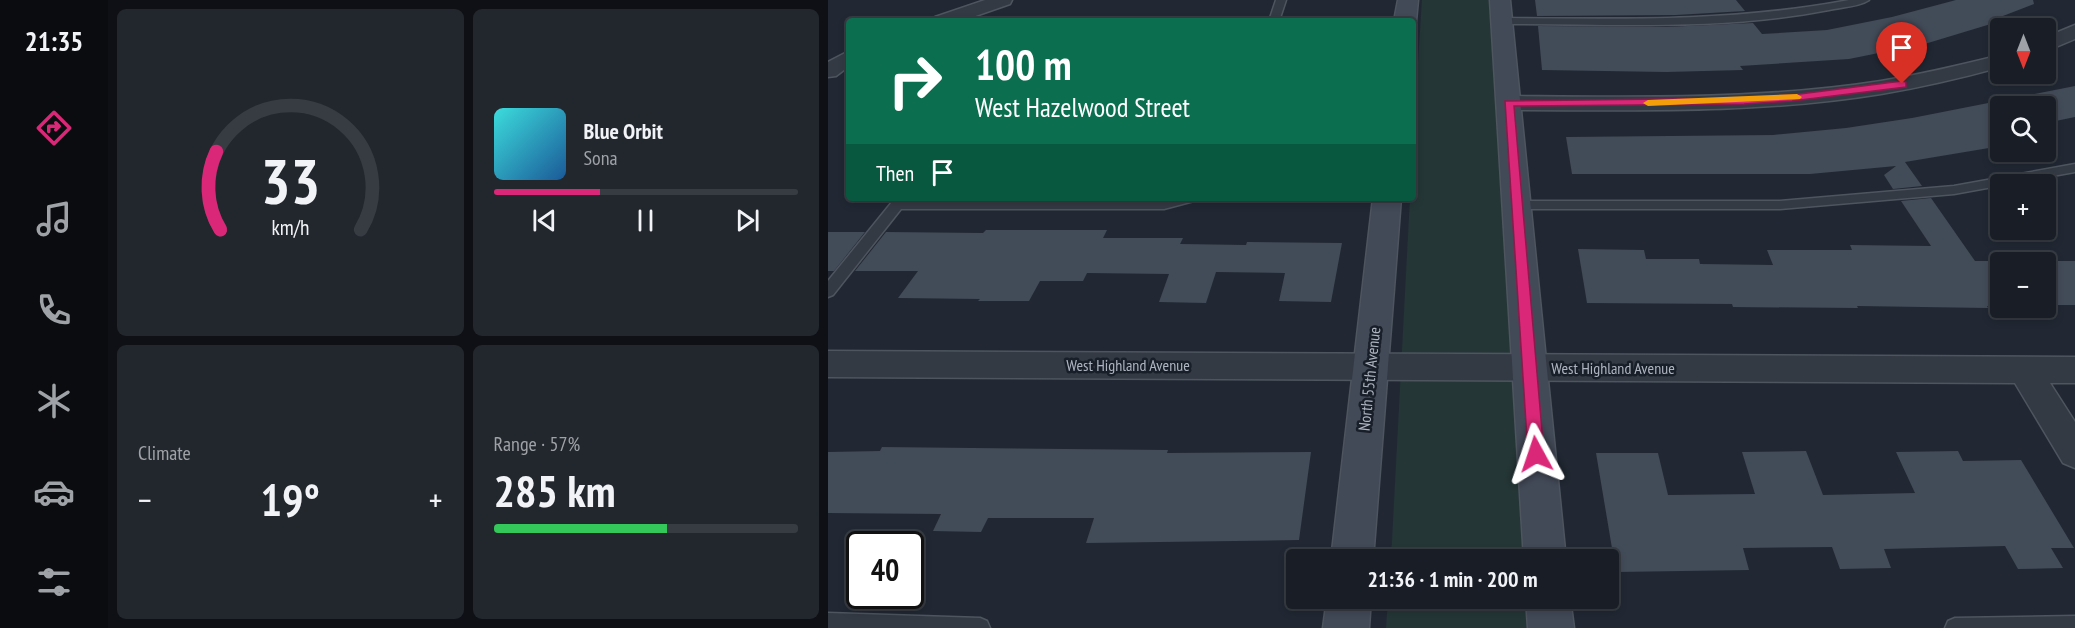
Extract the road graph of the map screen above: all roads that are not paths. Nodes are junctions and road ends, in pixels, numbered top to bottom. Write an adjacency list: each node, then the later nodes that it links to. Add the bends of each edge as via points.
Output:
1 (1281, 0): 8 (lane)
2 (1408, 0): 9 (street)
3 (1864, 0): 5 (lane, via 1772,15 1659,21)
4 (995, 3): 6 (street); 7 (street)
5 (1501, 10): 15 (street)
6 (951, 18)
7 (1002, 18)
8 (1275, 18)
9 (1406, 18)
10 (2075, 31): 11 (street)
11 (2056, 40)
12 (846, 59): 14 (street)
13 (1990, 64): 15 (street, via 1926,81 1792,98 1689,103)
14 (828, 71)
15 (1509, 103): 19 (street)
16 (2075, 168): 19 (lane, via 1954,190 1780,205)
17 (1178, 201): 20 (lane, via 1164,205 897,205)
18 (1388, 201): 22 (street, North 55th Avenue)
19 (1517, 205): 23 (street)
20 (828, 291)
21 (828, 364): 22 (street, West Highland Avenue)
22 (1371, 366): 23 (street, West Highland Avenue); 27 (street, North 55th Avenue)
23 (1530, 367): 24 (street, West Highland Avenue); 28 (street)
24 (2024, 370): 25 (street, West Highland Avenue); 26 (street)
25 (2075, 370)
26 (2075, 452)
27 (1353, 549)
28 (1544, 549)
29 (1348, 609): 34 (street)
30 (1549, 609): 35 (street)
31 (828, 623): 33 (lane)
32 (2075, 626): 36 (lane)
33 (980, 628)
34 (1346, 628)
35 (1551, 628)
36 (1955, 628)

